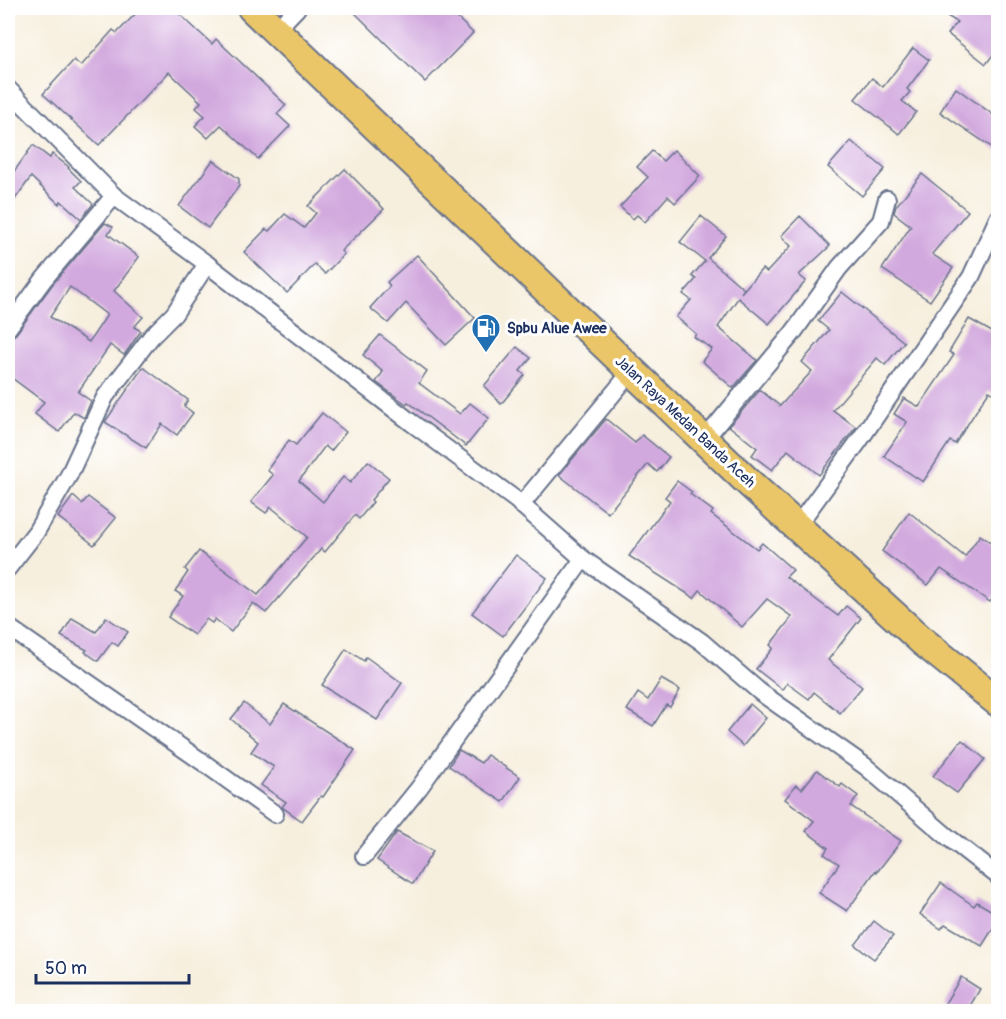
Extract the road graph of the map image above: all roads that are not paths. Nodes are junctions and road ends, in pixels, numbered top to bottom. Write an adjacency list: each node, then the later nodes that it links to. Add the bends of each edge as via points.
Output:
1 (252, 8): 3 (highway, Jalan Raya Medan Banda Aceh)
2 (297, 8): 3 (street)
3 (276, 30): 10 (highway, Jalan Raya Medan Banda Aceh)
4 (8, 89): 5 (street)
5 (114, 196): 8 (street); 9 (street)
6 (887, 199): 11 (street, via 881,220)
7 (999, 218): 13 (street, via 971,277)
8 (207, 264): 12 (street); 15 (street, via 174,314 105,397 69,475 36,532)
9 (8, 328)
10 (631, 372): 11 (highway, Jalan Raya Medan Banda Aceh); 12 (street)
11 (704, 440): 13 (highway, Jalan Raya Medan Banda Aceh)
12 (521, 505): 14 (street)
13 (797, 526): 17 (highway, Jalan Raya Medan Banda Aceh, via 921,640)
14 (583, 560): 19 (street, via 419,788); 20 (street, via 702,642 760,692 865,766)
15 (8, 568)
16 (8, 627): 18 (street)
17 (999, 702)
18 (275, 814)
19 (364, 856)
20 (999, 876)

